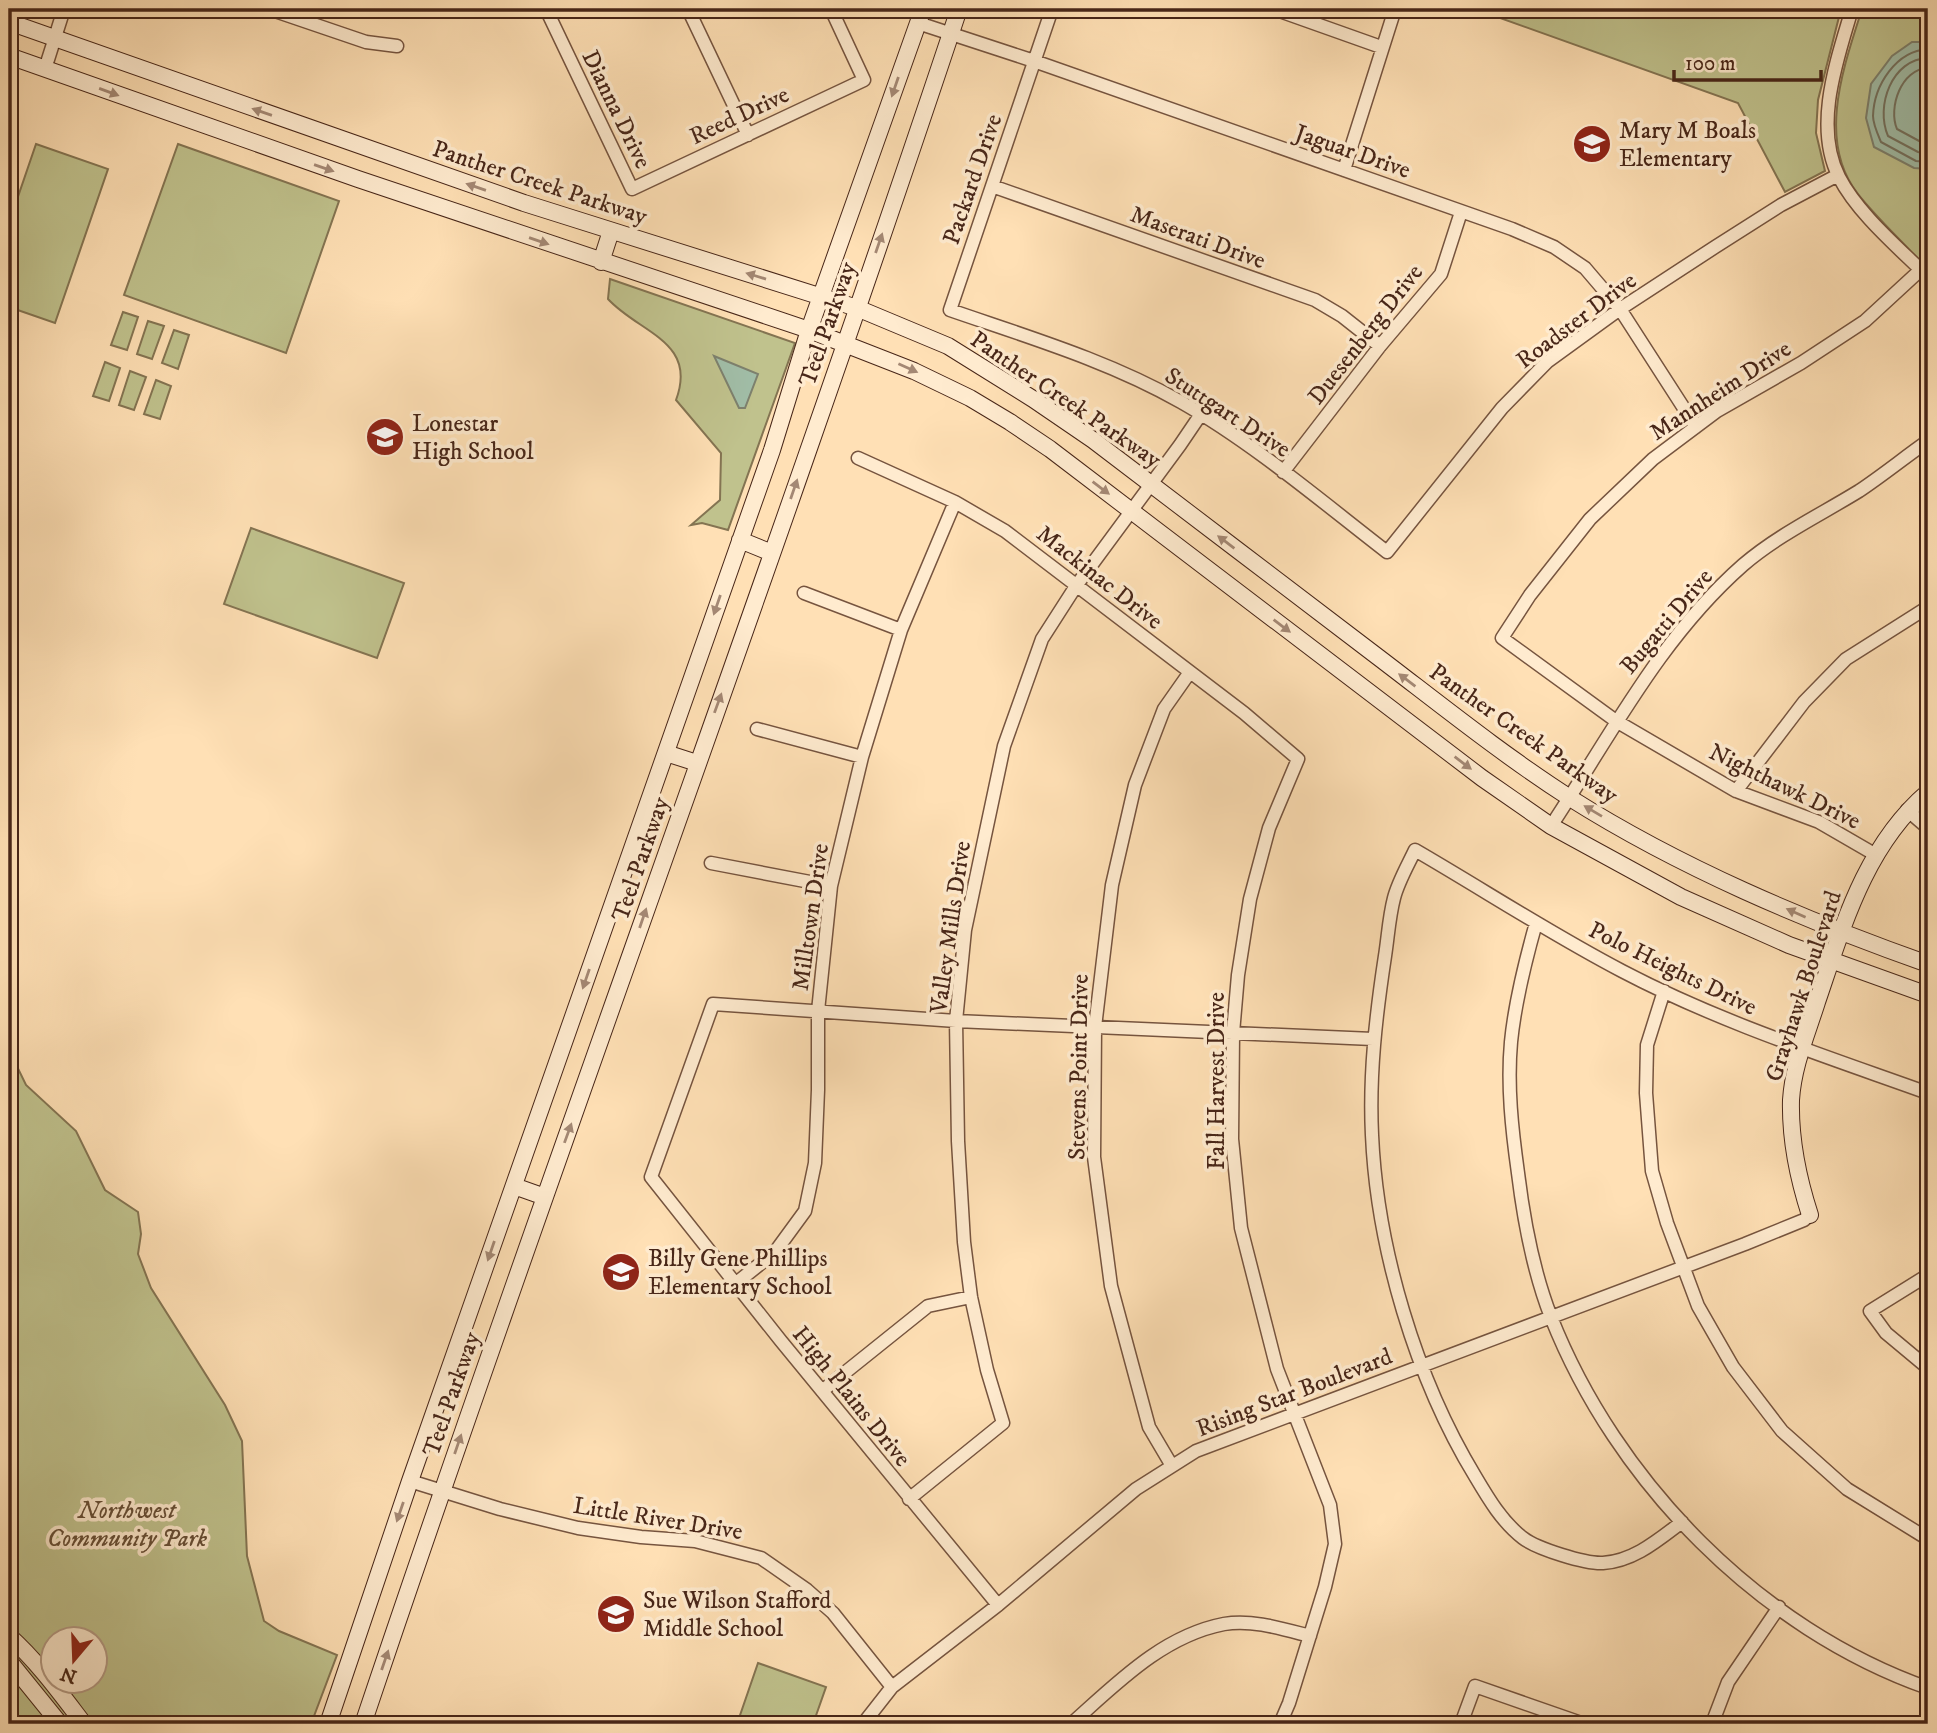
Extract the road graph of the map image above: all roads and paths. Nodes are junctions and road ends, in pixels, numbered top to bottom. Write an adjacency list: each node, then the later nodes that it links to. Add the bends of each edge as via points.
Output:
1 (64, 9): 14 (street)
2 (269, 9): 15 (street, via 366,42)
3 (546, 9): 26 (street, Dianna Drive)
4 (688, 9): 20 (street)
5 (831, 9): 20 (street, Reed Drive, via 864,80)
6 (959, 9): 13 (main road, Teel Parkway)
7 (1052, 9): 18 (street, Packard Drive)
8 (1275, 9): 16 (street)
9 (1395, 9): 16 (street)
10 (1852, 9): 23 (street, via 1837,58 1827,127)
11 (920, 16): 13 (street, Jaguar Drive); 31 (main road, Teel Parkway, one-way to 31)
12 (9, 22): 14 (main road, Panther Creek Parkway)
13 (951, 34): 18 (street, Jaguar Drive); 32 (main road, Teel Parkway, one-way to 13)
14 (54, 38): 19 (street); 21 (main road, Panther Creek Parkway, one-way to 14)
15 (397, 46)
16 (1381, 47): 22 (street)
17 (9, 56): 19 (main road, Panther Creek Parkway)
18 (1034, 61): 22 (street, Jaguar Drive); 25 (street, Packard Drive)
19 (45, 69): 24 (main road, Panther Creek Parkway, one-way to 24)
20 (748, 135): 26 (street, Reed Drive)
21 (369, 149): 24 (main road); 28 (main road, Panther Creek Parkway, one-way to 21)
22 (1344, 170): 27 (street, Jaguar Drive)
23 (1838, 175): 30 (street, via 1861,210); 33 (street, Roadster Drive, via 1781,205)
24 (358, 179): 29 (main road, Panther Creek Parkway, one-way to 29)
25 (992, 186): 34 (street, Packard Drive); 37 (street, Maserati Drive, via 1315,300)
26 (632, 189)
27 (1461, 212): 33 (street, Jaguar Drive, via 1554,247 1584,268); 37 (street, Duesenberg Drive, via 1441,274)
28 (611, 231): 29 (main road); 31 (main road, Panther Creek Parkway, one-way to 28)
29 (601, 262): 35 (main road, Panther Creek Parkway)
30 (1926, 270): 39 (street, Mannheim Drive, via 1865,321)
31 (821, 295): 32 (main road, Panther Creek Parkway); 35 (main road, Teel Parkway)
32 (857, 308): 36 (main road, Teel Parkway); 43 (main road, Panther Creek Parkway, via 948,346 1033,399)
33 (1620, 309): 39 (street, Jaguar Drive); 47 (street, Roadster Drive, via 1548,362 1502,408)
34 (950, 310): 38 (street, Stuttgart Drive, via 1097,362)
35 (809, 330): 36 (main road, Panther Creek Parkway); 46 (main road, Teel Parkway)
36 (845, 343): 45 (main road, Panther Creek Parkway, one-way to 45, via 970,398 1050,449); 48 (main road, Teel Parkway, one-way to 36)
37 (1380, 346): 42 (street, Duesenberg Drive)
38 (1201, 414): 42 (street, Stuttgart Drive); 43 (street, Valley Mills Drive)
39 (1696, 427): 53 (street, Mannheim Drive, via 1653,459 1590,519)
40 (1928, 441): 55 (street, Bugatti Drive, via 1745,563 1703,602)
41 (858, 458): 44 (street, Mackinac Drive)
42 (1283, 472): 47 (street, Stuttgart Drive)
43 (1152, 485): 45 (street, Valley Mills Drive); 63 (main road, Panther Creek Parkway, one-way to 43, via 1490,743)
44 (955, 502): 49 (street, Mackinac Drive, via 1005,531); 52 (street, Milltown Drive)
45 (1132, 511): 49 (street, Valley Mills Drive); 65 (main road, Panther Creek Parkway, one-way to 65)
46 (740, 540): 48 (main road); 57 (main road, Teel Parkway, one-way to 57)
47 (1387, 552)
48 (772, 553): 60 (main road, Teel Parkway, one-way to 48)
49 (1076, 586): 54 (street, Mackinac Drive); 77 (street, Valley Mills Drive, via 1042,639 1004,746 965,929)
50 (804, 593): 52 (street)
51 (1928, 607): 61 (street, via 1846,659 1804,702)
52 (901, 629): 58 (street, Milltown Drive)
53 (1502, 638): 55 (street, Nighthawk Drive)
54 (1189, 672): 59 (street, Mackinac Drive); 78 (street, Stevens Point Drive, via 1164,709 1135,785 1112,885)
55 (1616, 721): 61 (street, Nighthawk Drive); 63 (street, Bugatti Drive)
56 (757, 729): 58 (street)
57 (666, 753): 60 (main road); 83 (main road, Teel Parkway, one-way to 83)
58 (862, 757): 69 (street, Milltown Drive)
59 (1298, 759): 79 (street, Fall Harvest Drive, via 1269,828 1250,899)
60 (697, 762): 84 (main road, Teel Parkway, one-way to 60)
61 (1736, 792): 67 (street, Nighthawk Drive, via 1819,822)
62 (1928, 792): 64 (main road, Grayhawk Boulevard)
63 (1570, 797): 65 (street, Bugatti Drive); 71 (main road, Panther Creek Parkway, one-way to 63, via 1673,857)
64 (1907, 810): 66 (street); 67 (main road, Grayhawk Boulevard)
65 (1551, 826): 72 (main road, Panther Creek Parkway, via 1704,908)
66 (1928, 828)
67 (1876, 855): 71 (main road, Grayhawk Boulevard)
68 (711, 863): 69 (street)
69 (831, 886): 76 (street, Milltown Drive)
70 (1536, 923): 74 (street, Polo Heights Drive); 80 (street, Polo Heights Drive, via 1415,850 1394,897); 90 (street, via 1511,1043 1510,1117 1529,1240)
71 (1841, 933): 72 (main road, Grayhawk Boulevard); 73 (main road, Panther Creek Parkway)
72 (1831, 960): 75 (main road, Panther Creek Parkway); 81 (main road, Grayhawk Boulevard)
73 (1928, 964)
74 (1664, 991): 81 (street, Polo Heights Drive); 86 (street, via 1647,1045 1646,1093 1652,1171)
75 (1928, 995)
76 (818, 1011): 77 (street); 88 (street, Milltown Drive, via 815,1163 805,1211 775,1252); 88 (street, High Plains Drive, via 712,1004 651,1177)
77 (956, 1021): 78 (street); 89 (street, Valley Mills Drive, via 958,1141)
78 (1094, 1027): 79 (street); 95 (street, Stevens Point Drive, via 1094,1157 1111,1286 1149,1427)
79 (1233, 1033): 80 (street); 94 (street, Fall Harvest Drive, via 1231,1139 1241,1228)
80 (1373, 1039): 91 (street, via 1372,1135 1380,1210)
81 (1802, 1047): 82 (street, Polo Heights Drive); 85 (main road, Grayhawk Boulevard, via 1794,1076 1791,1132)
82 (1928, 1093)
83 (514, 1186): 84 (main road); 96 (main road, Teel Parkway, one-way to 96)
84 (545, 1197): 97 (main road, Teel Parkway, one-way to 84)
85 (1810, 1215): 86 (street, Rising Star Boulevard)
86 (1682, 1268): 90 (street, Rising Star Boulevard); 100 (street, via 1733,1367 1782,1431 1847,1489)
87 (1928, 1275): 92 (street, via 1870,1311 1886,1333)
88 (735, 1284): 93 (street, High Plains Drive)
89 (971, 1297): 93 (street, via 928,1306); 98 (street, Valley Mills Drive, via 1003,1423)
90 (1551, 1317): 91 (street, Rising Star Boulevard); 99 (street, via 1604,1424)
91 (1422, 1366): 94 (street, Rising Star Boulevard); 99 (street, via 1461,1454 1493,1507 1524,1539 1565,1556 1603,1563 1639,1554)
92 (1928, 1368)
93 (822, 1391): 98 (street, High Plains Drive)
94 (1293, 1414): 95 (street, Rising Star Boulevard, via 1196,1451); 104 (street, Fall Harvest Drive, via 1330,1505 1335,1544)
95 (1172, 1466): 101 (street, Rising Star Boulevard, via 1136,1489)
96 (410, 1481): 97 (street, Little River Drive); 110 (main road, Teel Parkway, one-way to 110)
97 (441, 1492): 106 (street, Little River Drive, via 578,1528 695,1541 761,1558 833,1613); 111 (main road, Teel Parkway, one-way to 97)
98 (909, 1499): 101 (street, High Plains Drive)
99 (1682, 1522): 102 (street, via 1719,1560)
100 (1928, 1539)
101 (998, 1605): 106 (street, Rising Star Boulevard)
102 (1779, 1607): 107 (street, via 1831,1643); 117 (street, via 1728,1682)
103 (9, 1636): 109 (main road)
104 (1310, 1636): 113 (street, via 1264,1625 1225,1624 1176,1641 1137,1666); 114 (street, Fall Harvest Drive)
105 (9, 1661): 108 (main road)
106 (892, 1688): 112 (street, Rising Star Boulevard)
107 (1928, 1688)
108 (60, 1724)
109 (84, 1724)
110 (328, 1724)
111 (363, 1724)
112 (863, 1724)
113 (1071, 1724)
114 (1280, 1724)
115 (1461, 1724): 116 (street, via 1475,1686)
116 (1584, 1724)
117 (1712, 1724)

